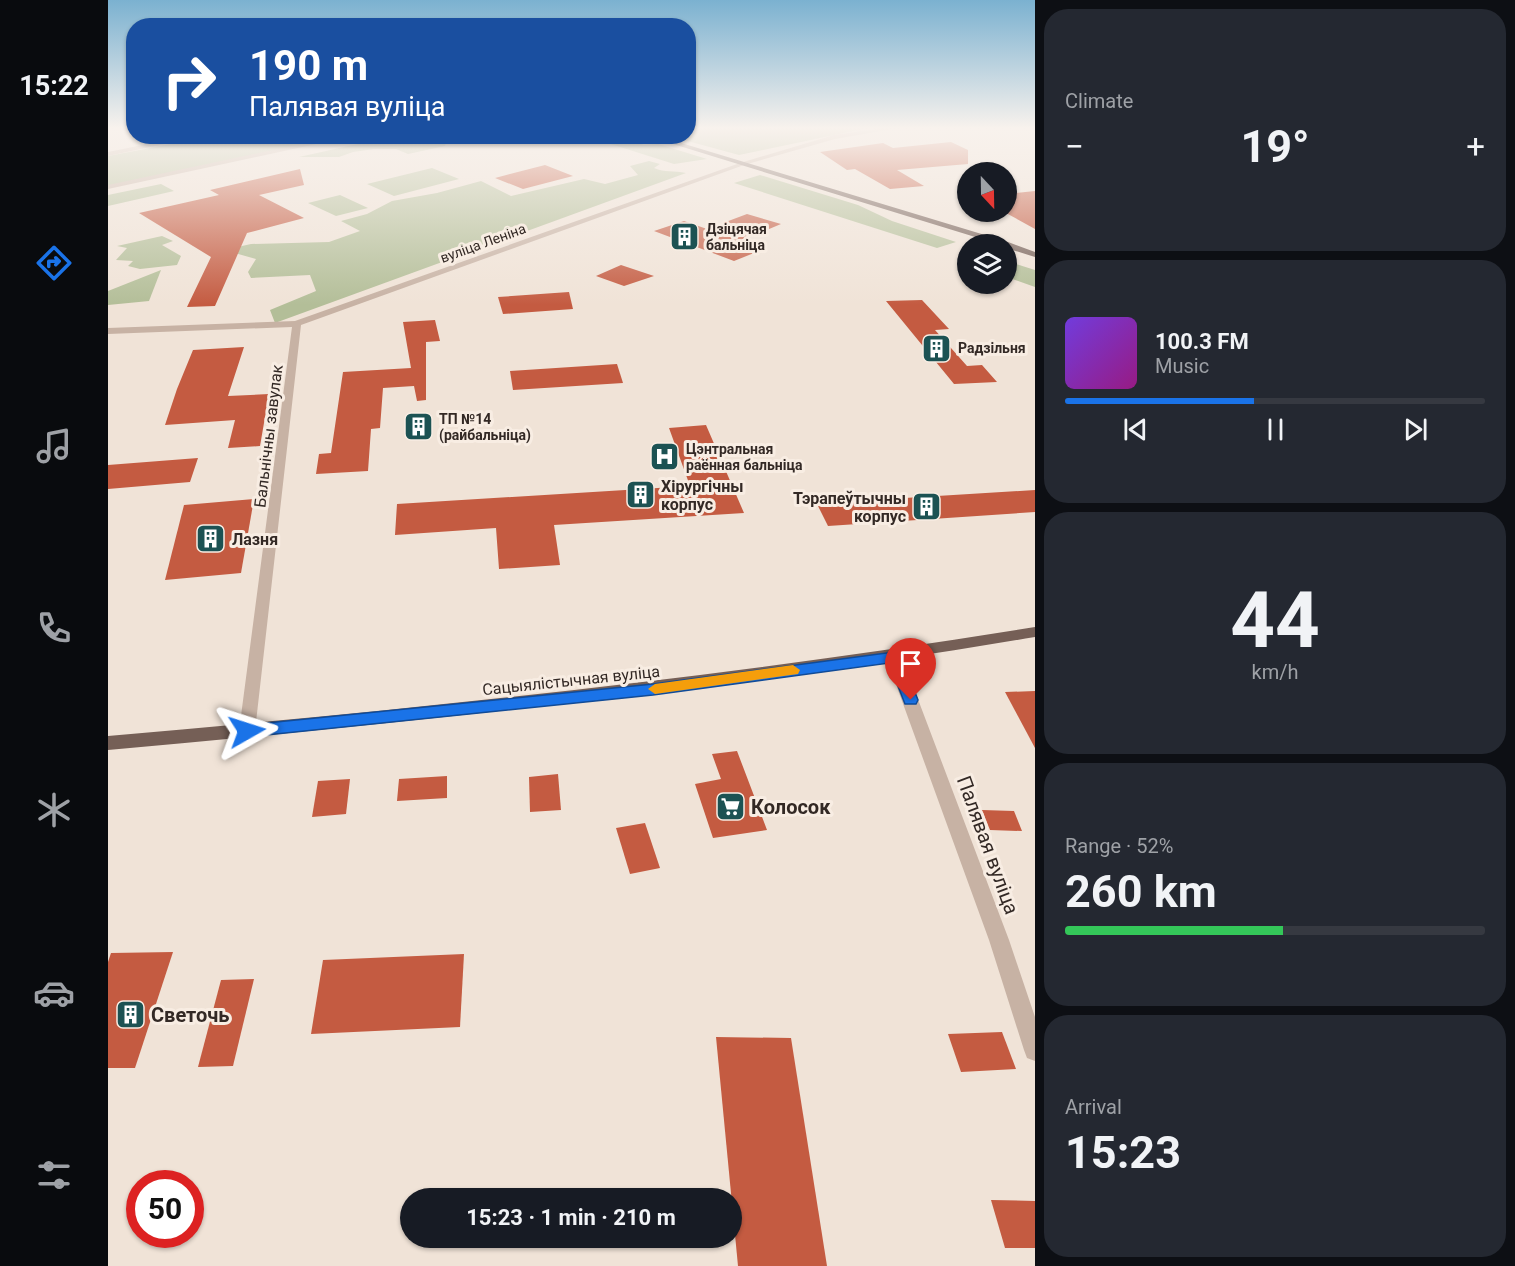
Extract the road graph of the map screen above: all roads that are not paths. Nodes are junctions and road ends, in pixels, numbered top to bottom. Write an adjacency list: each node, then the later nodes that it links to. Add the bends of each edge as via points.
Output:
1 (678, 187): 6 (street, вуліца Леніна)
2 (817, 187): 3 (main road)
3 (970, 234)
4 (1017, 249): 5 (main road)
5 (1035, 255)
6 (296, 324): 7 (street, вуліца Леніна); 10 (street, Бальнічны завулак)
7 (108, 332)
8 (1035, 632): 9 (main road, Сацыялістычная вуліца)
9 (894, 657): 10 (main road, Сацыялістычная вуліца, via 653,689); 12 (street, Палявая вуліца, via 999,940)
10 (247, 731): 11 (main road, Сацыялістычная вуліца)
11 (108, 743)
12 (1035, 1050)

